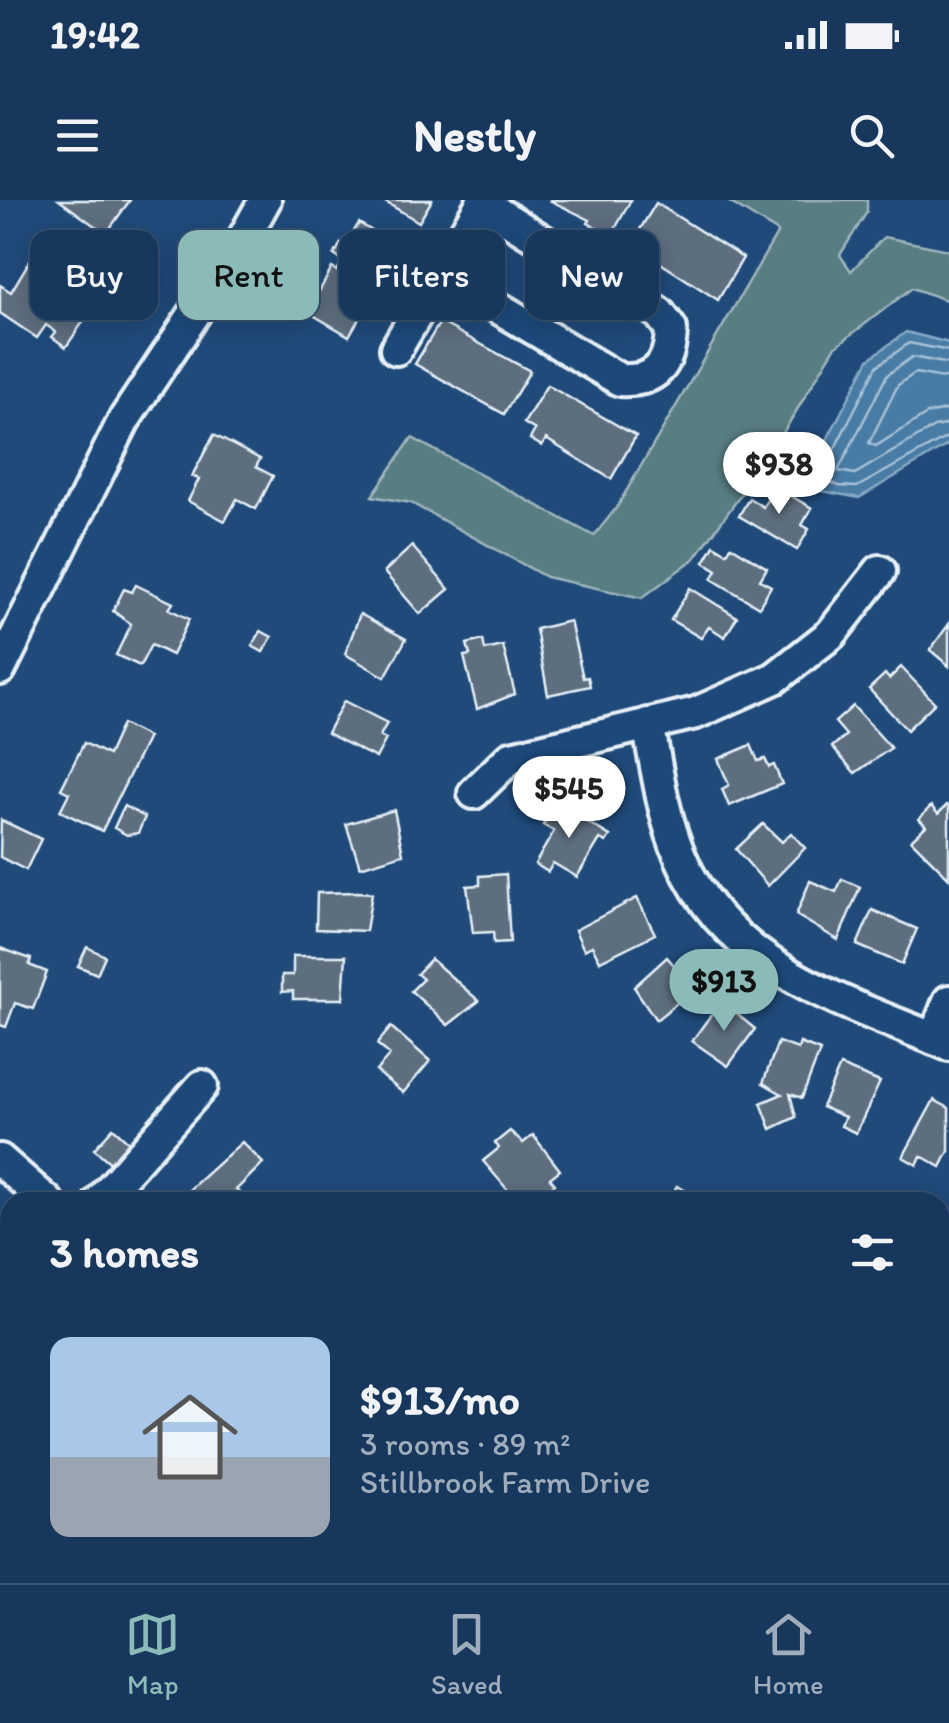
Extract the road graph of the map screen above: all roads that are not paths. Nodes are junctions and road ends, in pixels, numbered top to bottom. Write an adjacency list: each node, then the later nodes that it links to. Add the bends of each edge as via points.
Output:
1 (265, 200): 8 (street, via 124,420)
2 (483, 201): 3 (street); 4 (street, via 659,313 671,329 670,347 661,370 644,381 620,380)
3 (466, 230)
4 (505, 312)
5 (413, 320): 6 (street)
6 (396, 349)
7 (880, 572): 9 (street, via 831,634 775,678 696,713)
8 (0, 669)
9 (648, 724): 10 (street, via 512,757); 12 (street, via 679,856 726,929 788,976)
10 (474, 793)
11 (949, 1001): 12 (street)
12 (942, 1042)
13 (202, 1086): 16 (street)
14 (0, 1160): 15 (street)
15 (37, 1192)
16 (108, 1192)

